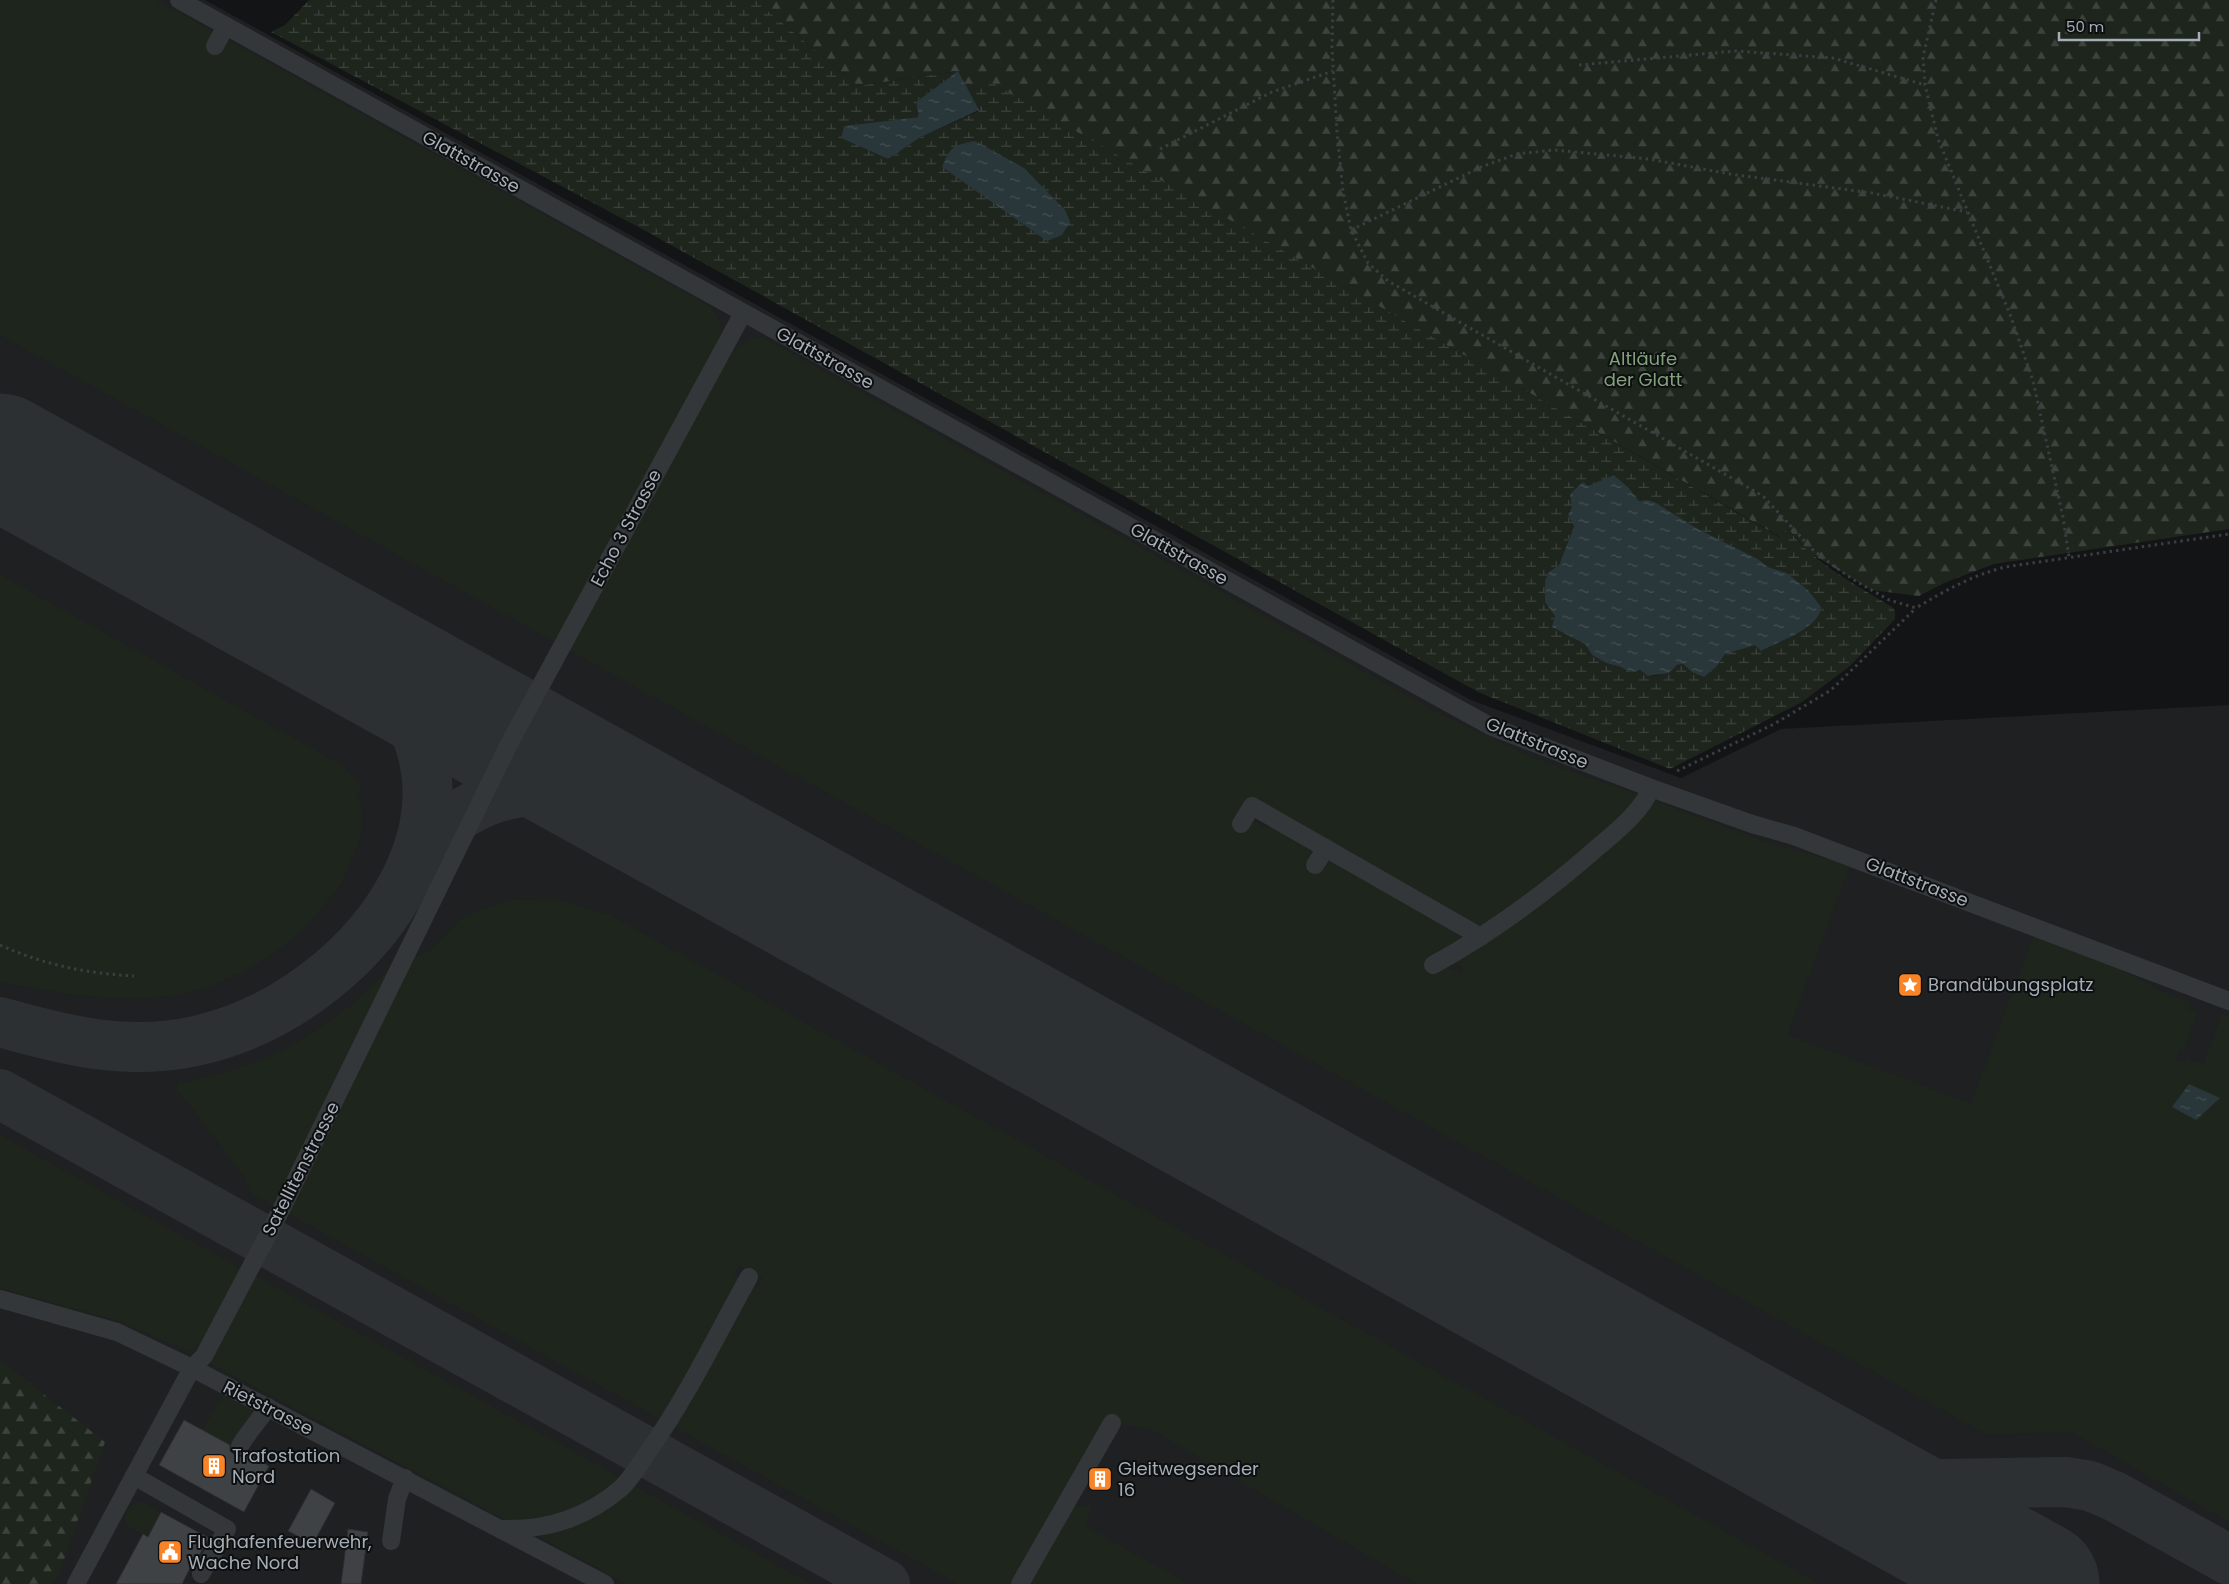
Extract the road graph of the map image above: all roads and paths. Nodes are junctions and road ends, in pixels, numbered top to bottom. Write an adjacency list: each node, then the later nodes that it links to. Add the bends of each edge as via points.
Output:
1 (179, 0): 4 (lane, Glattstrasse)
2 (1334, 0): 7 (path)
3 (1936, 0): 8 (path, via 1923,57)
4 (226, 26): 5 (lane); 12 (lane, Glattstrasse)
5 (215, 46)
6 (1579, 65): 8 (path, via 1736,51 1833,58)
7 (1333, 71): 9 (path, via 1272,92); 11 (path, via 1343,191)
8 (1925, 85): 10 (path, via 1938,139)
9 (1160, 149)
10 (1967, 212): 11 (path, via 1872,193 1730,174 1649,159 1554,150 1517,154 1480,167); 14 (path, via 2011,317 2032,381)
11 (1351, 230): 15 (path, via 1368,263 1388,282 1763,496 1813,550 1835,567 1889,600)
12 (743, 313): 16 (lane, Echo 3 Strasse); 18 (lane, Glattstrasse, via 1476,719)
13 (2229, 534): 14 (path)
14 (2070, 557): 15 (path, via 1979,574)
15 (1916, 608): 17 (path, via 1831,690 1774,724)
16 (509, 744): 29 (lane, Satellitenstrasse, via 284,1204 204,1356)
17 (1677, 771)
18 (1651, 788): 22 (lane, via 1639,809 1606,840 1541,895); 26 (lane, Glattstrasse, via 1794,836)
19 (1241, 824): 20 (lane, via 1252,806)
20 (1326, 848): 21 (lane); 22 (lane)
21 (1315, 865)
22 (1481, 937): 24 (lane, via 1438,963)
23 (0, 944): 25 (path, via 32,959 96,974)
24 (1458, 969)
25 (134, 976)
26 (2229, 1001)
27 (749, 1277): 35 (lane, via 670,1420 621,1488 567,1521 536,1528)
28 (0, 1299): 29 (lane, Rietstrasse, via 117,1332)
29 (192, 1368): 30 (lane, Rietstrasse); 33 (lane, Satellitenstrasse)
30 (268, 1407): 32 (lane); 34 (lane, Rietstrasse)
31 (1112, 1423): 40 (lane)
32 (240, 1446)
33 (134, 1476): 37 (lane, via 227,1529); 38 (lane, Satellitenstrasse)
34 (405, 1478): 35 (lane, Rietstrasse); 36 (lane, via 397,1499)
35 (503, 1529): 39 (lane, Rietstrasse)
36 (391, 1541)
37 (201, 1574)
38 (76, 1584)
39 (605, 1584)
40 (1020, 1584)

